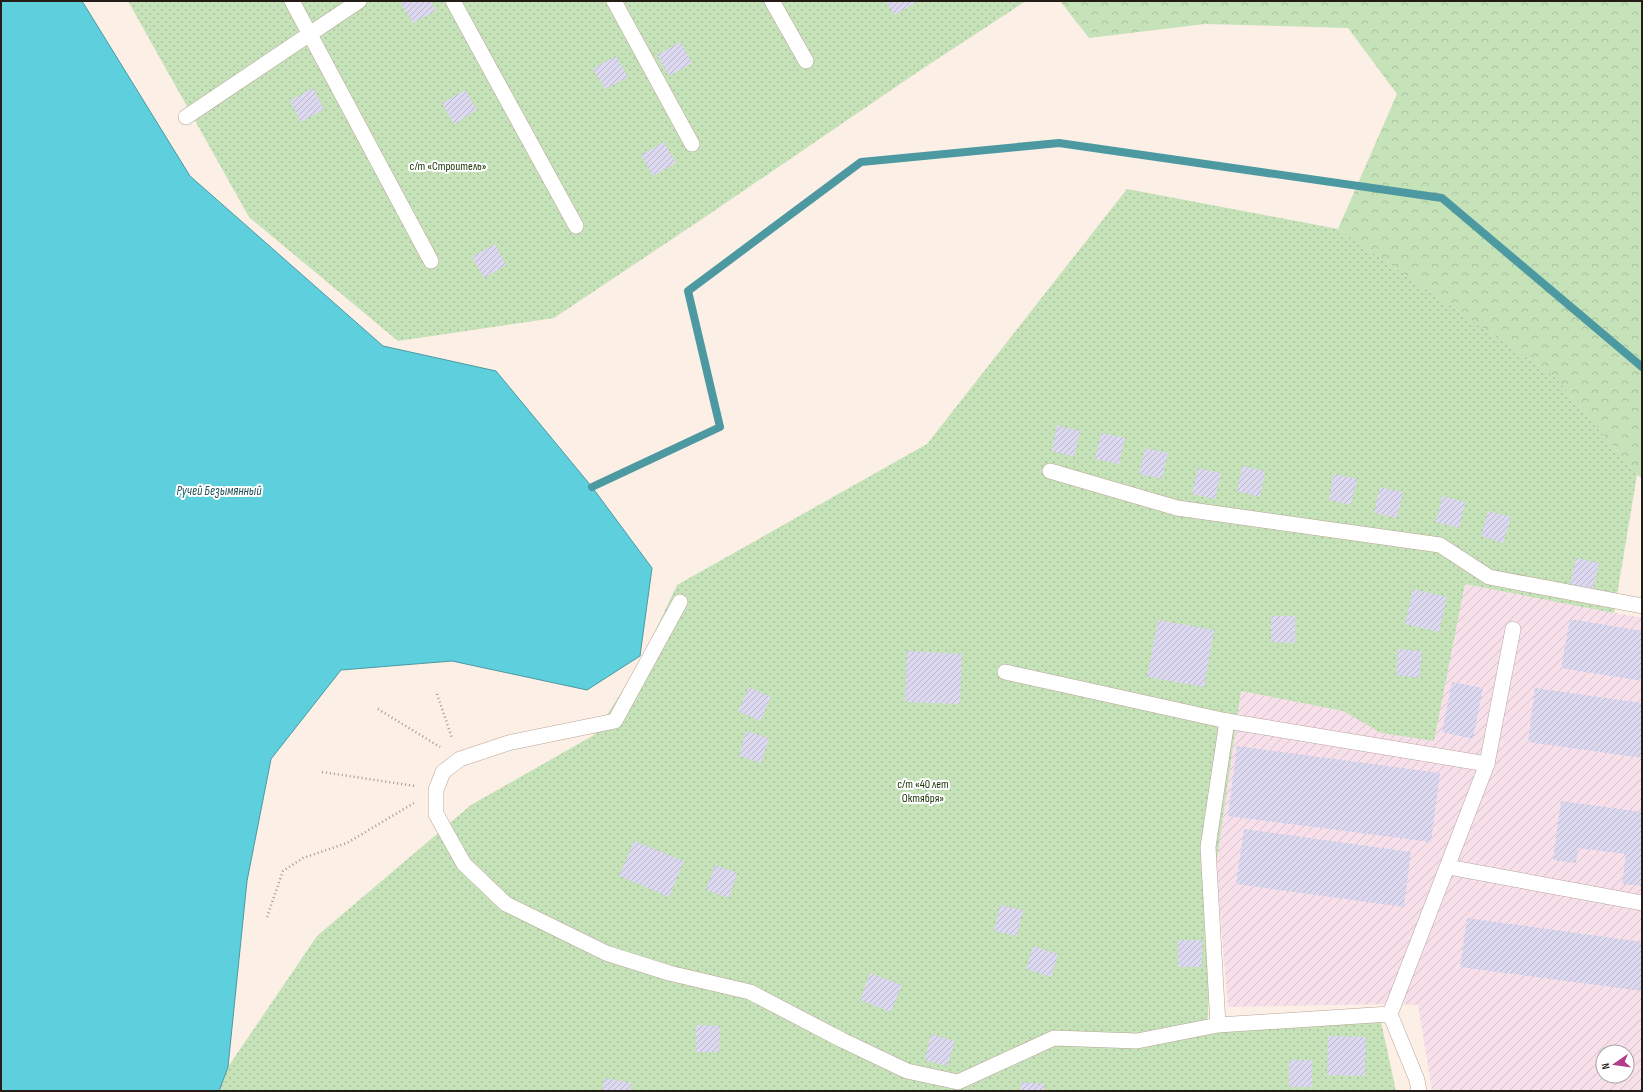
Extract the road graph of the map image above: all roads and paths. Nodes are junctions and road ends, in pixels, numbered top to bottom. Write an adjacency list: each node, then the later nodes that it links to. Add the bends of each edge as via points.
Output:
1 (292, 1): 6 (lane)
2 (359, 1): 6 (lane)
3 (454, 1): 10 (lane)
4 (614, 1): 9 (lane)
5 (772, 1): 7 (lane)
6 (310, 34): 8 (lane); 11 (lane)
7 (806, 61)
8 (186, 117)
9 (692, 144)
10 (576, 226)
11 (431, 262)
12 (1050, 471): 14 (lane, via 1177,508 1440,545 1490,577)
13 (680, 602): 20 (lane, via 615,721 508,743)
14 (1642, 606)
15 (1513, 629): 21 (lane)
16 (1005, 672): 19 (lane)
17 (437, 694): 20 (path)
18 (378, 708): 20 (path)
19 (1227, 721): 21 (lane); 28 (lane, via 1208,848)
20 (460, 760): 23 (lane, via 443,772)
21 (1487, 764): 24 (lane)
22 (322, 772): 23 (path)
23 (436, 790): 26 (path, via 347,842 303,858 283,871); 28 (lane, via 436,814 464,864 506,904 606,953 669,973 750,992 907,1071 958,1082 1054,1038 1137,1041)
24 (1448, 867): 25 (lane); 27 (lane)
25 (1642, 903)
26 (267, 917)
27 (1390, 1014): 28 (lane); 29 (lane, via 1417,1080)
28 (1218, 1025)
29 (1419, 1091)

